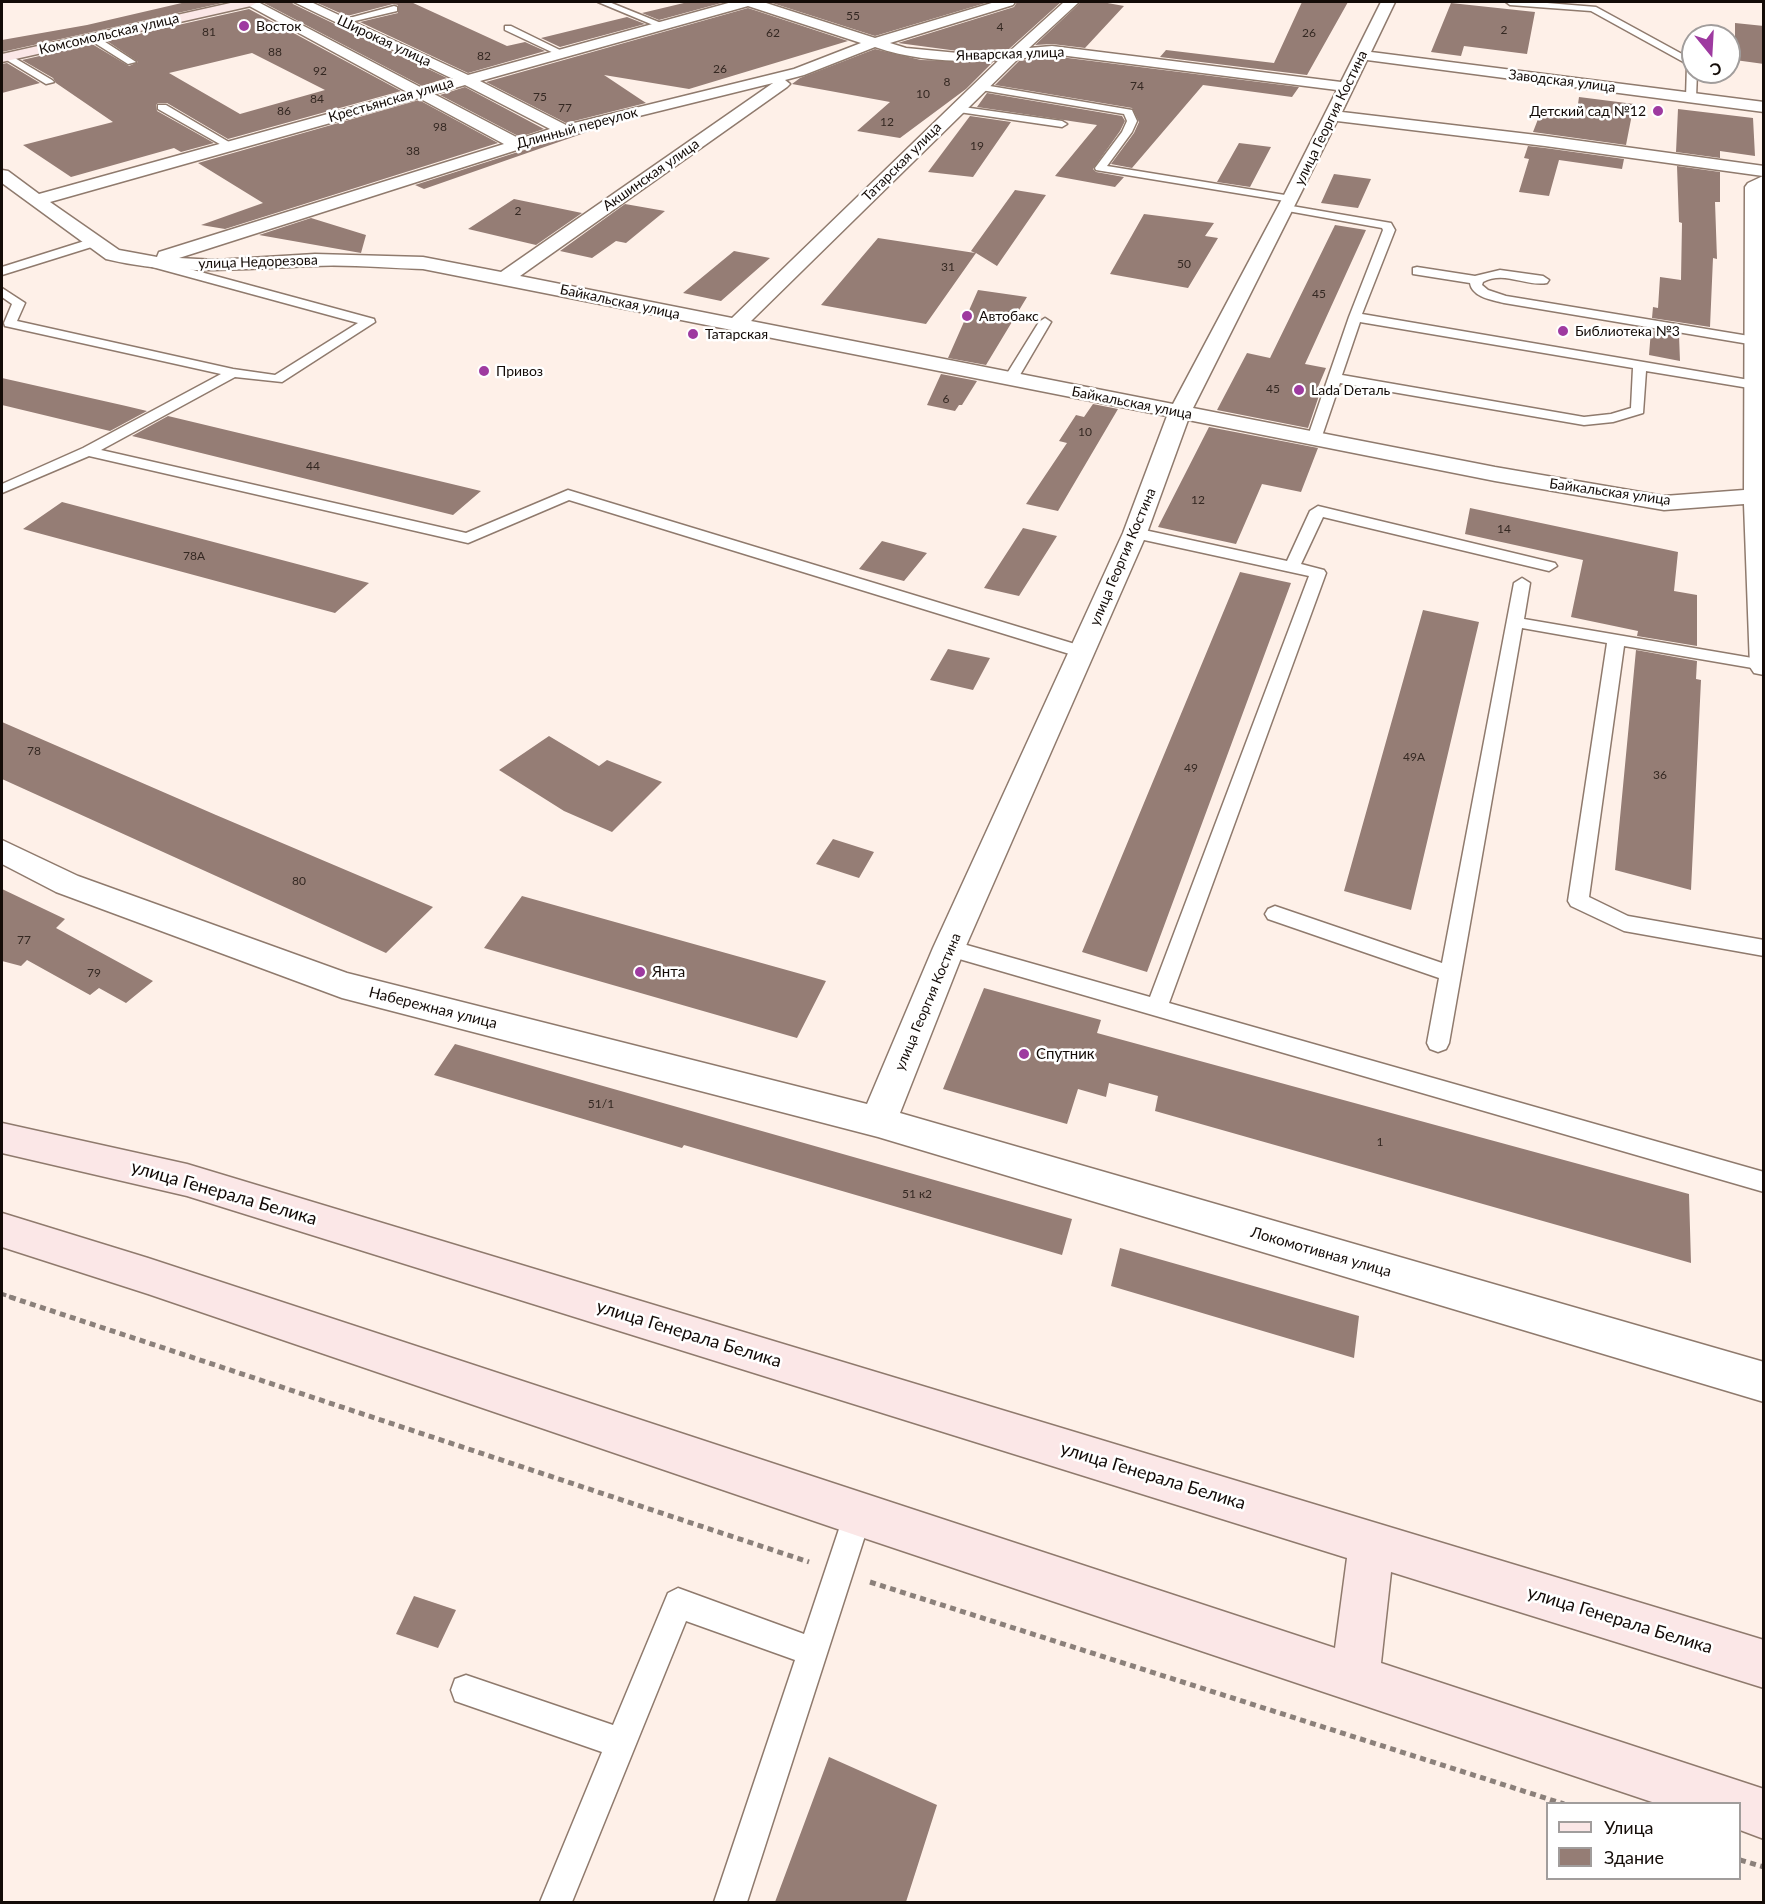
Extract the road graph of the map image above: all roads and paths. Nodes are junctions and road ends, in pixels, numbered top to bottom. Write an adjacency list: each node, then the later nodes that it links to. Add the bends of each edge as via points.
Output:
1 (250, 2): 14 (main road, Комсомольская улица); 26 (street, Широкая улица)
2 (301, 2): 11 (street, Широкая улица)
3 (602, 2): 12 (lane)
4 (746, 2): 12 (street, Крестьянская улица)
5 (751, 2): 15 (street, Январская улица)
6 (1008, 2): 15 (street, Длинный переулок)
7 (1072, 2): 17 (street, Татарская улица)
8 (1388, 2): 18 (street, улица Георгия Костина)
9 (1510, 2): 27 (lane, via 1593,9 1692,63)
10 (394, 9): 11 (lane)
11 (342, 21): 22 (street, Широкая улица)
12 (661, 25): 16 (street, Крестьянская улица)
13 (508, 28): 16 (lane)
14 (93, 38): 19 (main road, Комсомольская улица); 20 (lane)
15 (873, 43): 17 (street, Январская улица, via 915,53 958,57); 21 (street, Длинный переулок)
16 (561, 53): 22 (street, Крестьянская улица)
17 (1012, 55): 24 (street, Татарская улица); 25 (street, Январская улица, via 1052,50)
18 (1361, 55): 25 (street, улица Георгия Костина); 27 (street, Заводская улица)
19 (5, 58): 23 (lane)
20 (131, 62)
21 (799, 72): 33 (street, Длинный переулок); 46 (street, Акшинская улица)
22 (465, 79): 26 (street, Крестьянская улица); 33 (street, Широкая улица)
23 (49, 82)
24 (978, 87): 30 (street, Татарская улица); 40 (lane, via 1128,112 1132,121 1127,132 1100,168)
25 (1346, 87): 31 (street, улица Георгия Костина)
26 (420, 91): 34 (street, Широкая улица); 35 (street, Крестьянская улица)
27 (1692, 98): 29 (street, Заводская улица)
28 (162, 107): 35 (lane)
29 (1764, 107)
30 (956, 108): 32 (lane); 52 (street, Татарская улица)
31 (1332, 116): 36 (street); 40 (street, улица Георгия Костина)
32 (1062, 124)
33 (564, 130): 34 (street, Длинный переулок)
34 (517, 144): 42 (street, Длинный переулок)
35 (229, 145): 39 (street, Крестьянская улица)
36 (1764, 171)
37 (2, 175): 39 (street, улица Недорезова)
38 (1764, 181): 45 (street, via 1754,187)
39 (36, 200): 41 (street, улица Недорезова)
40 (1288, 204): 50 (lane, via 1387,225 1389,230); 59 (street, улица Георгия Костина)
41 (94, 242): 42 (street, улица Недорезова, via 112,255); 43 (lane)
42 (149, 262): 46 (street, улица Недорезова, via 216,266 315,260 423,263); 55 (lane, via 369,322 277,379)
43 (2, 271)
44 (1417, 271): 47 (lane)
45 (1759, 274): 53 (street)
46 (504, 279): 52 (street, Байкальская улица)
47 (1477, 280): 48 (lane, via 1484,275 1501,274); 53 (lane, via 1476,286 1484,293 1504,299)
48 (1543, 280)
49 (2, 292): 55 (lane, via 19,303 10,323)
50 (1355, 316): 54 (lane); 56 (lane)
51 (1045, 322): 57 (lane)
52 (735, 326): 57 (street, Байкальская улица)
53 (1755, 341): 58 (street)
54 (1640, 365): 56 (lane, via 1638,411 1584,421); 58 (lane)
55 (233, 373): 61 (lane)
56 (1335, 378): 60 (lane)
57 (1010, 380): 59 (street, Байкальская улица)
58 (1755, 385): 63 (street)
59 (1180, 412): 60 (street, Байкальская улица); 64 (street, улица Георгия Костина)
60 (1314, 439): 63 (street, Байкальская улица, via 1664,502)
61 (88, 451): 62 (lane); 70 (lane, via 468,538 568,495)
62 (2, 489)
63 (1760, 495): 71 (street)
64 (1135, 533): 66 (lane); 70 (street, улица Георгия Костина)
65 (1549, 566): 66 (lane, via 1318,511)
66 (1292, 567): 77 (lane, via 1318,573)
67 (1522, 584): 68 (lane)
68 (1515, 621): 69 (lane); 76 (lane)
69 (1616, 639): 71 (lane); 75 (lane, via 1578,901 1624,923)
70 (1082, 652): 74 (street, улица Георгия Костина)
71 (1764, 666)
72 (2, 851): 79 (street, Набережная улица, via 68,884 342,985)
73 (1275, 914): 76 (lane)
74 (949, 948): 77 (lane); 79 (street, улица Георгия Костина)
75 (1764, 948)
76 (1450, 974): 78 (lane)
77 (1157, 1007): 81 (lane)
78 (1438, 1043)
79 (878, 1122): 84 (street, Локомотивная улица)
80 (2, 1138): 86 (main road, улица Генерала Белика, via 187,1180)
81 (1764, 1182)
82 (2, 1230): 85 (main road)
83 (2, 1294): 87 (path)
84 (1764, 1382)
85 (858, 1514): 87 (lane); 90 (main road)
86 (1372, 1544): 89 (main road, улица Генерала Белика); 90 (main road)
87 (839, 1572): 88 (lane); 93 (path)
88 (813, 1652): 92 (lane, via 678,1603); 100 (lane)
89 (1764, 1664)
90 (1355, 1678): 94 (main road)
91 (466, 1690): 92 (lane)
92 (621, 1743): 99 (lane)
93 (1561, 1802)
94 (1732, 1802)
95 (1741, 1805): 96 (main road)
96 (1764, 1814)
97 (1741, 1860): 98 (path)
98 (1764, 1867)
99 (556, 1902)
100 (731, 1902)

